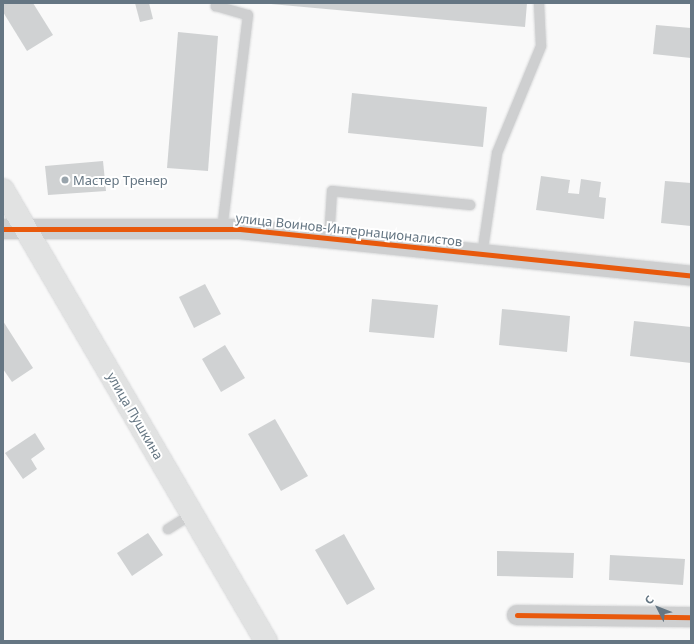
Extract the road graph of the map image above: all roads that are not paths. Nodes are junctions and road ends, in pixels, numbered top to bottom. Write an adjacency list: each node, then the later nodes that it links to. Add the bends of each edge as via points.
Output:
1 (218, 3): 6 (lane, via 216,6 248,15)
2 (539, 3): 9 (lane, via 541,46 496,153)
3 (3, 190): 7 (main road, улица Пушкина)
4 (470, 204): 8 (lane, via 332,191)
5 (3, 229): 7 (street, улица Воинов-Интернационалистов)
6 (222, 229): 7 (street, улица Воинов-Интернационалистов); 8 (street, улица Воинов-Интернационалистов)
7 (26, 230): 11 (main road, улица Пушкина)
8 (329, 238): 9 (street, улица Воинов-Интернационалистов)
9 (482, 255): 10 (street, улица Воинов-Интернационалистов)
10 (691, 276)
11 (192, 514): 12 (lane); 15 (main road, улица Пушкина)
12 (168, 529)
13 (517, 616): 14 (street)
14 (691, 617)
15 (266, 641)

